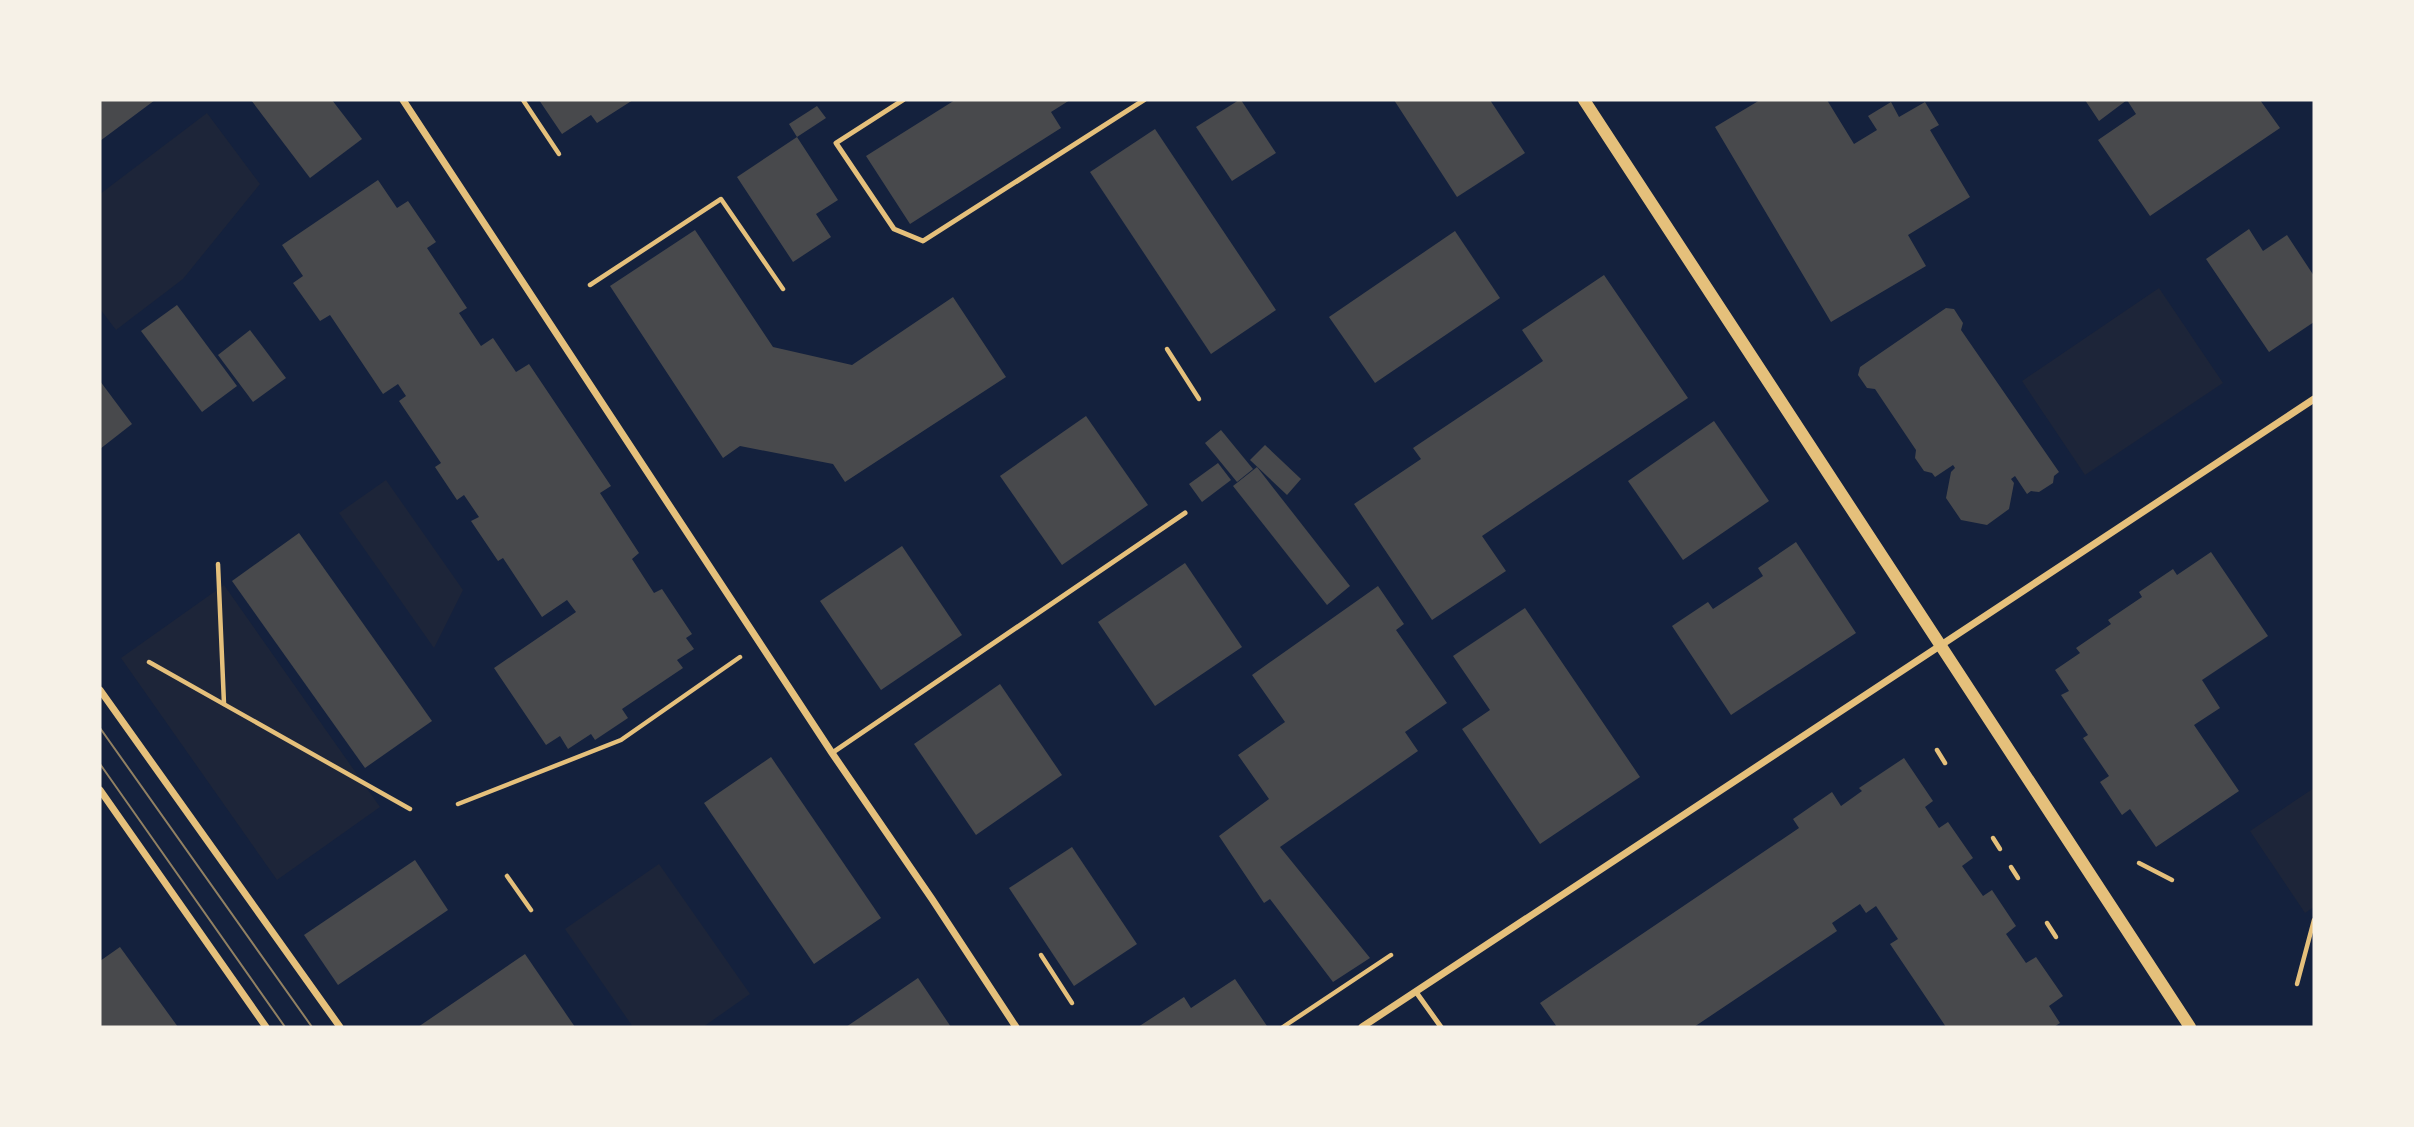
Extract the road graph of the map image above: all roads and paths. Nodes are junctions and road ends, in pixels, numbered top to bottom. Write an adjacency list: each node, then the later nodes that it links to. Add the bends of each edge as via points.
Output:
1 (403, 100): 20 (street)
2 (523, 100): 6 (path)
3 (903, 100): 4 (lane, via 836,143 894,229 923,241)
4 (1144, 100)
5 (1584, 100): 14 (street)
6 (559, 154)
7 (590, 285): 8 (path, via 721,199)
8 (783, 289)
9 (1167, 349): 10 (path)
10 (1199, 399)
11 (2314, 399): 14 (street)
12 (1185, 513): 20 (lane)
13 (218, 564): 18 (path)
14 (1942, 646): 39 (street); 47 (street)
15 (740, 657): 23 (path, via 621,740)
16 (149, 662): 18 (path)
17 (100, 690): 42 (street)
18 (224, 704): 24 (path)
19 (1937, 750): 21 (path)
20 (832, 753): 43 (street)
21 (1945, 763)
22 (100, 790): 41 (street)
23 (458, 804)
24 (410, 809)
25 (1993, 838): 26 (path)
26 (2000, 849)
27 (2139, 863): 31 (path)
28 (2011, 867): 30 (path)
29 (507, 876): 32 (path)
30 (2018, 878)
31 (2172, 880)
32 (531, 910)
33 (2314, 920): 38 (path)
34 (2047, 923): 35 (path)
35 (2056, 937)
36 (1041, 955): 40 (path)
37 (1391, 955): 44 (path)
38 (2297, 984)
39 (1416, 992): 45 (street); 46 (lane)
40 (1072, 1003)
41 (266, 1027)
42 (340, 1027)
43 (1016, 1027)
44 (1283, 1027)
45 (1362, 1027)
46 (1441, 1027)
47 (2190, 1027)

